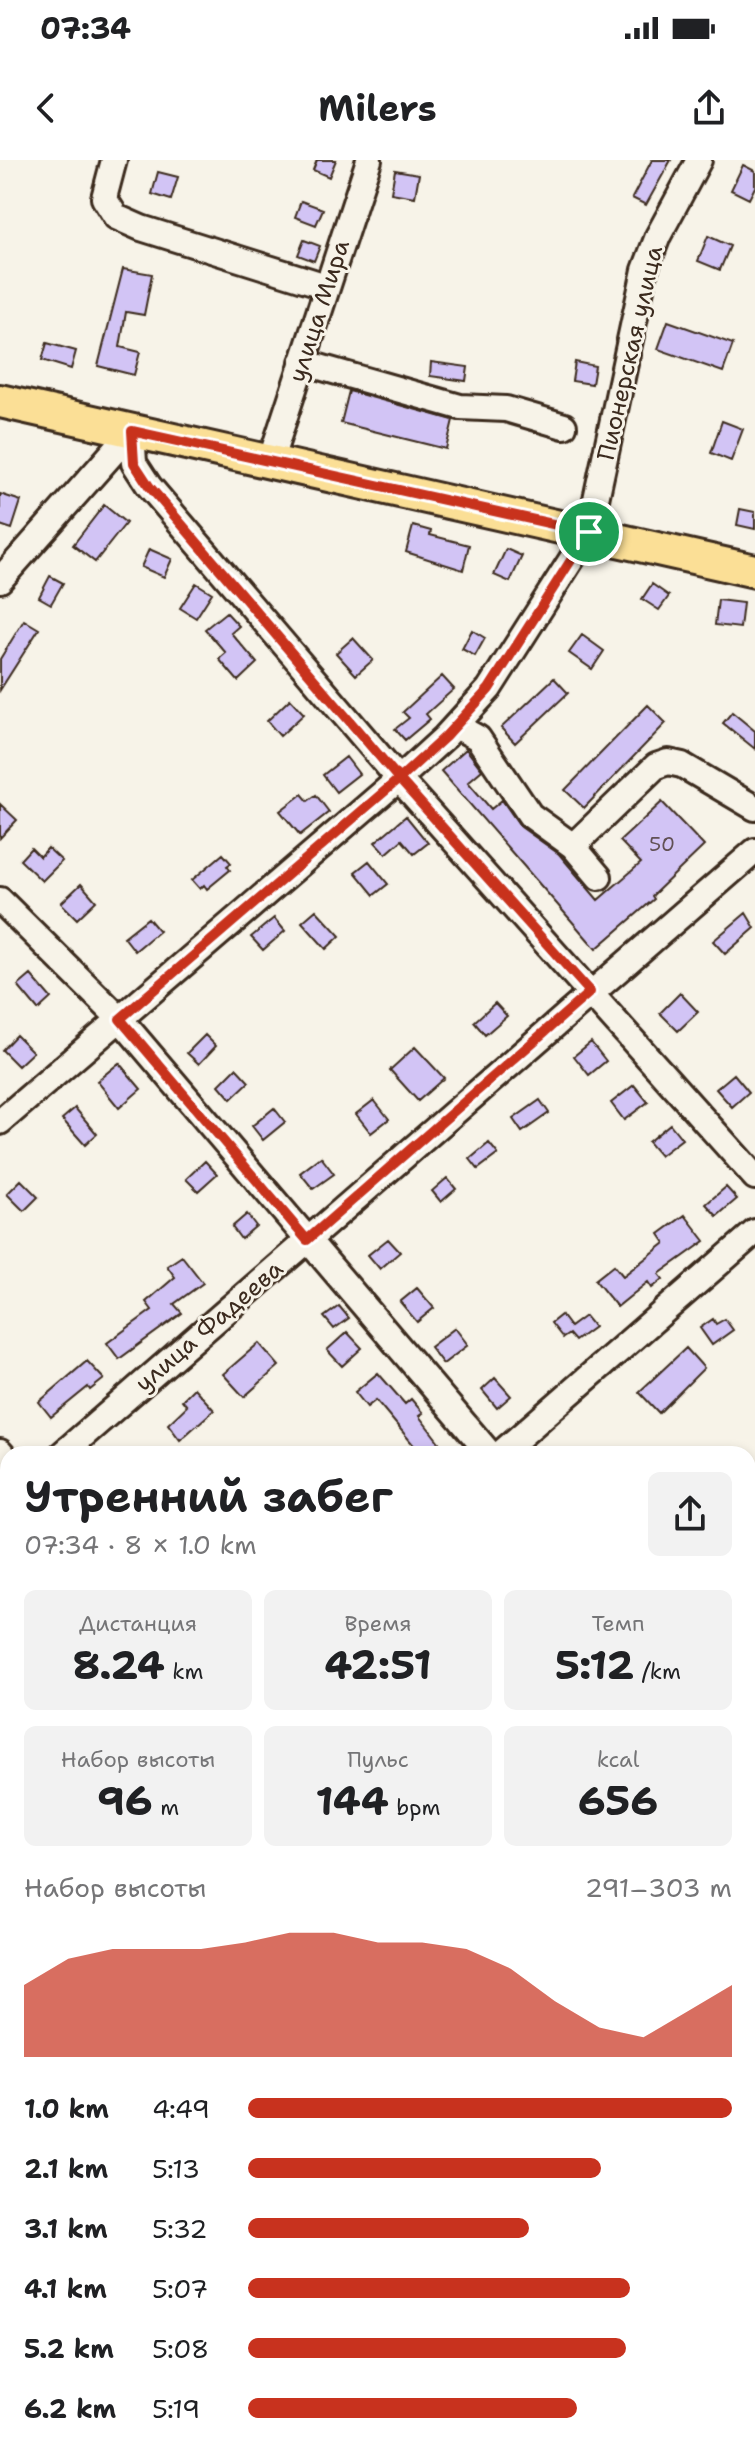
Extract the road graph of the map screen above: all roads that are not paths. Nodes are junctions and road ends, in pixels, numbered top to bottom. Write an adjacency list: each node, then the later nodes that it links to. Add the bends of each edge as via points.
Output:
1 (114, 160): 4 (street, via 104,198 116,217)
2 (369, 160): 4 (street, улица Мира)
3 (699, 160): 10 (street, Пионерская улица, via 645,270)
4 (326, 286): 5 (street, улица Мира)
5 (302, 362): 7 (street, via 460,407 506,409); 9 (street, улица Мира)
6 (0, 401): 8 (main road)
7 (564, 426)
8 (132, 431): 9 (main road); 12 (street); 14 (street, via 134,463 149,486)
9 (270, 462): 10 (main road)
10 (589, 532): 11 (main road); 13 (street, Пионерская улица, via 504,668)
11 (755, 571)
12 (0, 580)
13 (456, 726): 14 (street, Пионерская улица); 16 (street, via 486,747 530,815)
14 (399, 779): 20 (street); 21 (street, Пионерская улица)
15 (755, 808): 16 (street, via 668,762 656,766)
16 (573, 846): 18 (street)
17 (755, 851): 20 (street, улица Фадеева)
18 (599, 877)
19 (0, 900): 21 (street)
20 (590, 992): 23 (street); 25 (street, улица Фадеева)
21 (120, 1019): 22 (street, Пионерская улица); 25 (street)
22 (0, 1122)
23 (755, 1177)
24 (755, 1232): 28 (street)
25 (307, 1240): 26 (street, улица Фадеева); 27 (street)
26 (71, 1446)
27 (483, 1446)
28 (509, 1446)

